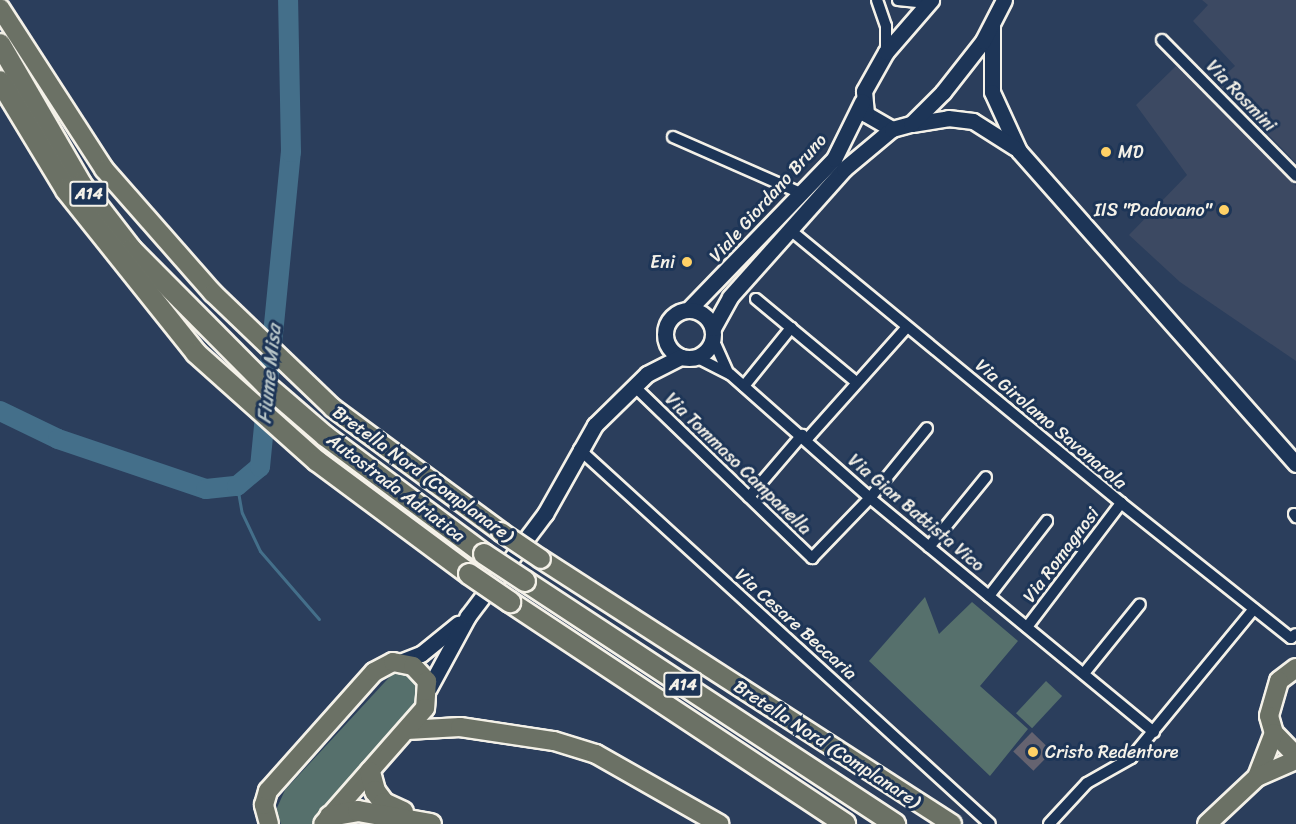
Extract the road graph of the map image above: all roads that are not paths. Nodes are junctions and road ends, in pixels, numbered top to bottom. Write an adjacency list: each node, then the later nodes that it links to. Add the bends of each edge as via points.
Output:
1 (877, 0): 9 (street, via 886,26)
2 (898, 0): 4 (street)
3 (1004, 1): 6 (main road)
4 (929, 2): 9 (main road, Viale Giordano Bruno)
5 (0, 8): 66 (main road, Bretella Nord (Complanare), bridge, via 104,169 213,293 333,408 501,532)
6 (992, 26): 12 (main road, via 970,60); 15 (main road, via 992,92)
7 (1162, 39): 16 (street, Via Rosmini)
8 (0, 44): 65 (highway, Autostrada Adriatica / A14, bridge, via 81,184 132,250 204,324 325,436 484,554)
9 (886, 52): 11 (main road, Viale Giordano Bruno)
10 (0, 81): 64 (highway, Autostrada Adriatica / A14, bridge, via 66,190 196,353 317,461 469,574)
11 (862, 102): 13 (main road, via 872,122); 17 (main road, Viale Giordano Bruno, via 841,150)
12 (911, 124): 13 (main road, Viale Giordano Bruno); 15 (main road, Viale Giordano Bruno, via 948,118 973,121)
13 (892, 129): 18 (main road, Viale Giordano Bruno, via 844,169)
14 (673, 137): 17 (street)
15 (1019, 151): 34 (main road)
16 (1296, 176)
17 (802, 194): 20 (main road, Viale Giordano Bruno)
18 (789, 229): 21 (street, Via Girolamo Savonarola); 23 (main road, Viale Giordano Bruno, via 730,297)
19 (756, 299): 22 (street)
20 (689, 309): 23 (main road, via 704,314); 24 (main road, via 671,317)
21 (908, 327): 28 (street); 38 (street, Via Girolamo Savonarola)
22 (791, 328): 28 (street); 30 (street)
23 (713, 333): 25 (main road); 27 (street, Via Gian Battista Vico)
24 (665, 340): 25 (main road); 26 (main road)
25 (688, 357): 26 (main road); 27 (street, Via Gian Battista Vico)
26 (647, 374): 29 (main road)
27 (730, 374): 30 (street, Via Gian Battista Vico)
28 (857, 383): 32 (street)
29 (633, 386): 33 (main road, via 610,406); 36 (street, Via Tommaso Campanella)
30 (744, 386): 32 (street, Via Gian Battista Vico)
31 (927, 428): 37 (street)
32 (805, 437): 36 (street); 37 (street, Via Gian Battista Vico)
33 (579, 449): 44 (main road, via 539,523); 67 (street, Via Cesare Beccaria)
34 (1296, 464)
35 (986, 477): 40 (street)
36 (749, 497): 37 (street, Via Tommaso Campanella, via 812,558)
37 (870, 498): 40 (street, Via Gian Battista Vico)
38 (1121, 503): 43 (street, Via Girolamo Savonarola); 45 (street, Via Romagnosi)
39 (1047, 521): 41 (street)
40 (929, 547): 41 (street, Via Gian Battista Vico)
41 (989, 596): 45 (street, Via Gian Battista Vico)
42 (1140, 604): 49 (street)
43 (1254, 609): 46 (street, Via Girolamo Savonarola, via 1291,638); 53 (street)
44 (468, 616): 47 (main road, via 421,654); 50 (main road)
45 (1027, 627): 49 (street, Via Gian Battista Vico)
46 (1296, 634)
47 (400, 662): 50 (main road, via 419,670); 58 (main road, via 374,672 272,786)
48 (1296, 668): 54 (main road, via 1279,681 1271,696 1269,716)
49 (1085, 672): 53 (street, Via Gian Battista Vico)
50 (429, 695): 51 (main road); 52 (main road)
51 (459, 728): 52 (main road); 63 (main road, via 554,741 596,754)
52 (407, 730): 56 (main road)
53 (1154, 732): 68 (street, via 1131,758 1087,783)
54 (1274, 733): 55 (main road); 57 (main road)
55 (1296, 758): 57 (main road)
56 (370, 772): 59 (main road); 60 (highway, via 375,791 384,803)
57 (1257, 777): 69 (main road)
58 (264, 805): 61 (main road); 62 (main road)
59 (326, 820): 60 (highway, via 358,811)
60 (428, 823)
61 (258, 824)
62 (270, 824)
63 (719, 824)
64 (845, 824)
65 (895, 824)
66 (952, 824)
67 (990, 824)
68 (1049, 824)
69 (1207, 824)

